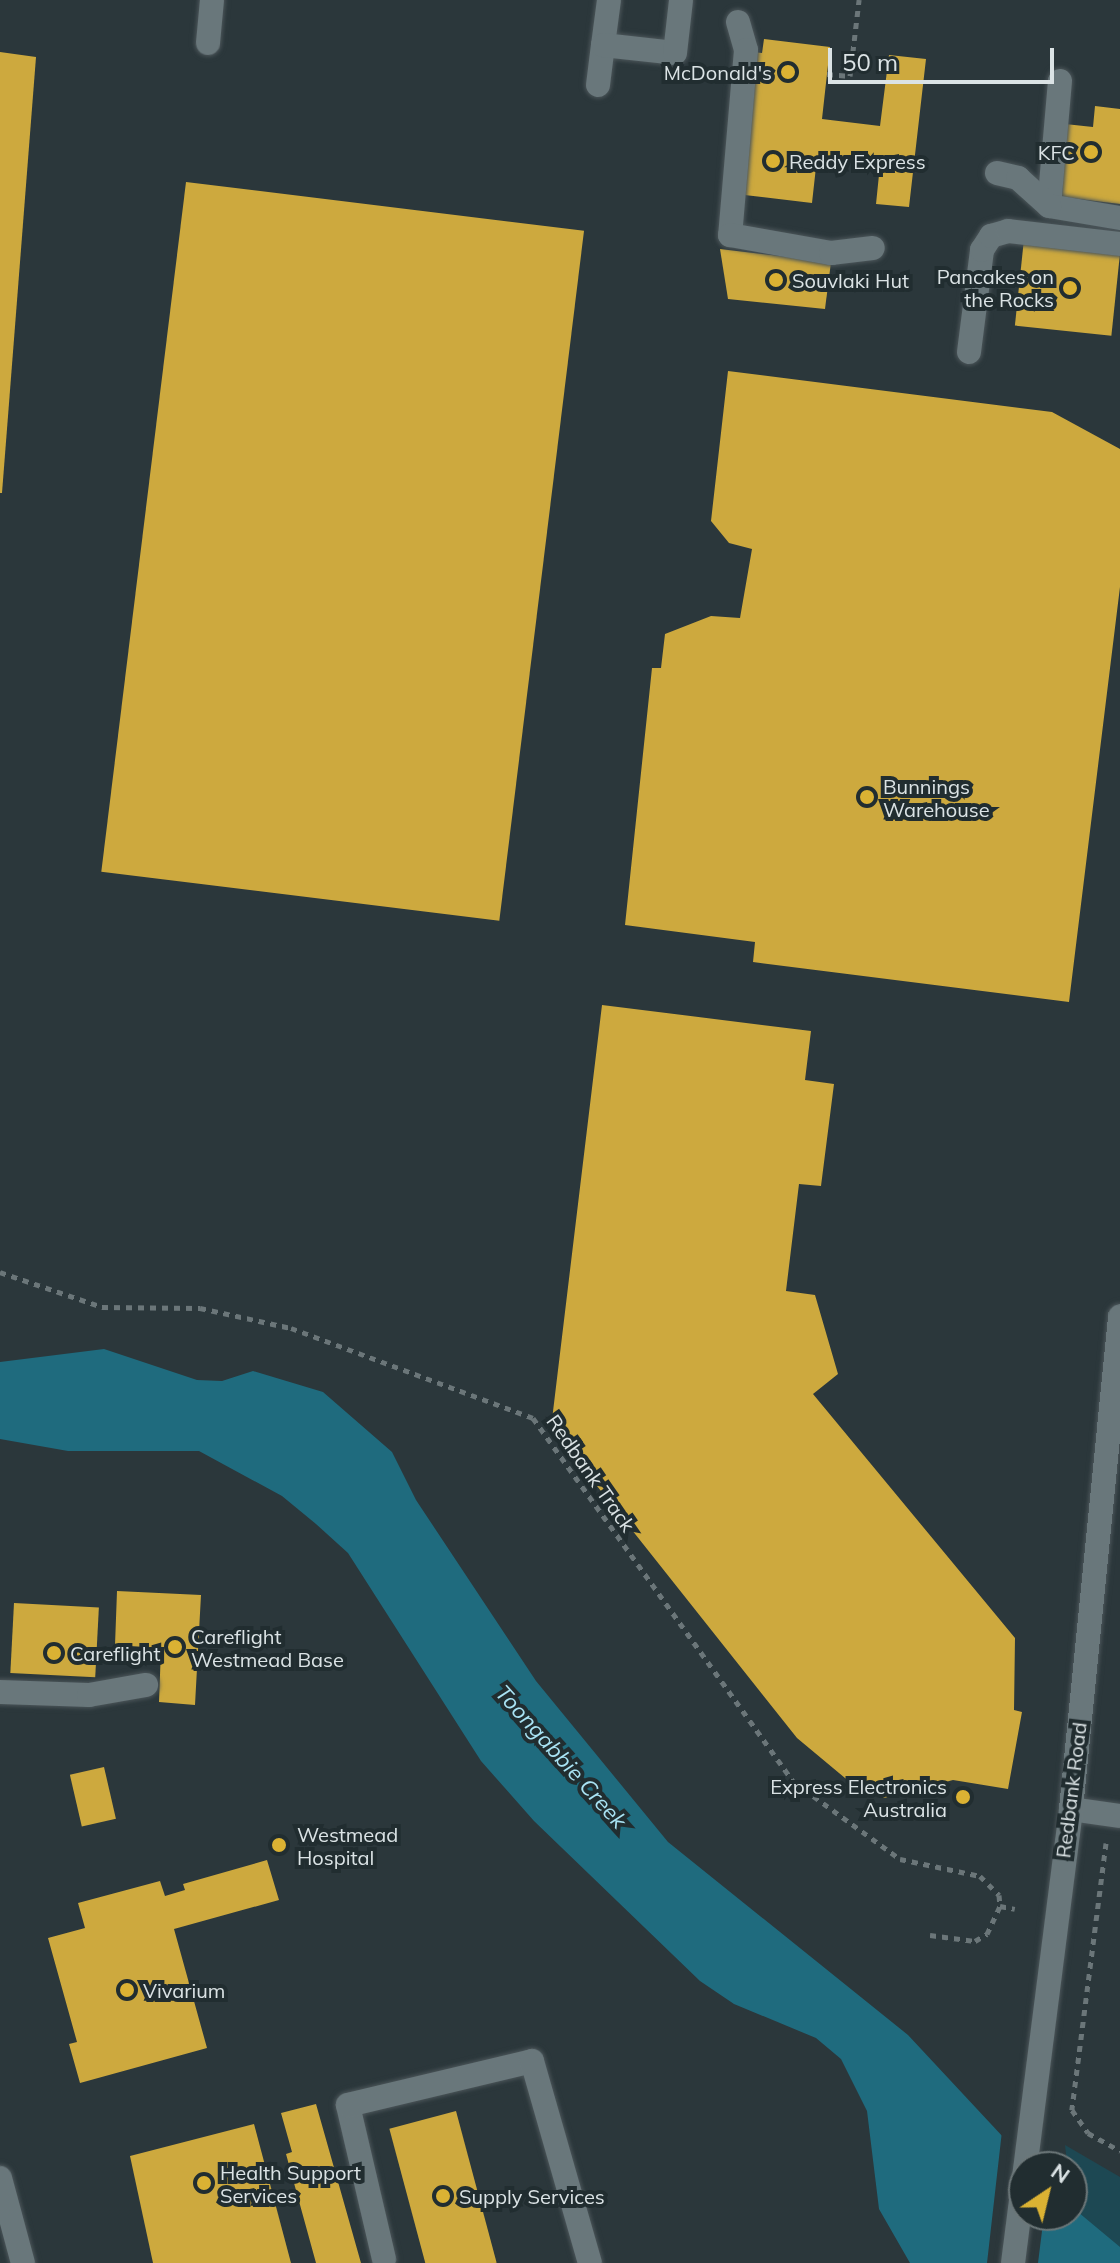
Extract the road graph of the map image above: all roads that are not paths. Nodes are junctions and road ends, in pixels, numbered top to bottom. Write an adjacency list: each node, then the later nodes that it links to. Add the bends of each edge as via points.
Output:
1 (212, 0): 5 (street)
2 (609, 0): 6 (street)
3 (681, 0): 6 (street, via 675,53)
4 (738, 22): 13 (street, via 746,50 730,235 831,253)
5 (208, 43)
6 (603, 45): 8 (street)
7 (1060, 81): 10 (street)
8 (598, 85)
9 (997, 173): 10 (street, via 1018,178)
10 (1049, 206): 11 (street)
11 (1120, 218)
12 (1120, 244): 14 (street, via 1008,231 991,236 982,250)
13 (873, 248)
14 (969, 352)
15 (1120, 1316): 18 (street, Redbank Road)
16 (146, 1685): 17 (street, via 89,1695)
17 (0, 1692)
18 (1071, 1809): 19 (street); 24 (street, Redbank Road)
19 (1120, 1816)
20 (0, 2178): 22 (street)
21 (384, 2259): 23 (street, via 348,2105 532,2061)
22 (23, 2263)
23 (590, 2263)
24 (1013, 2263)

